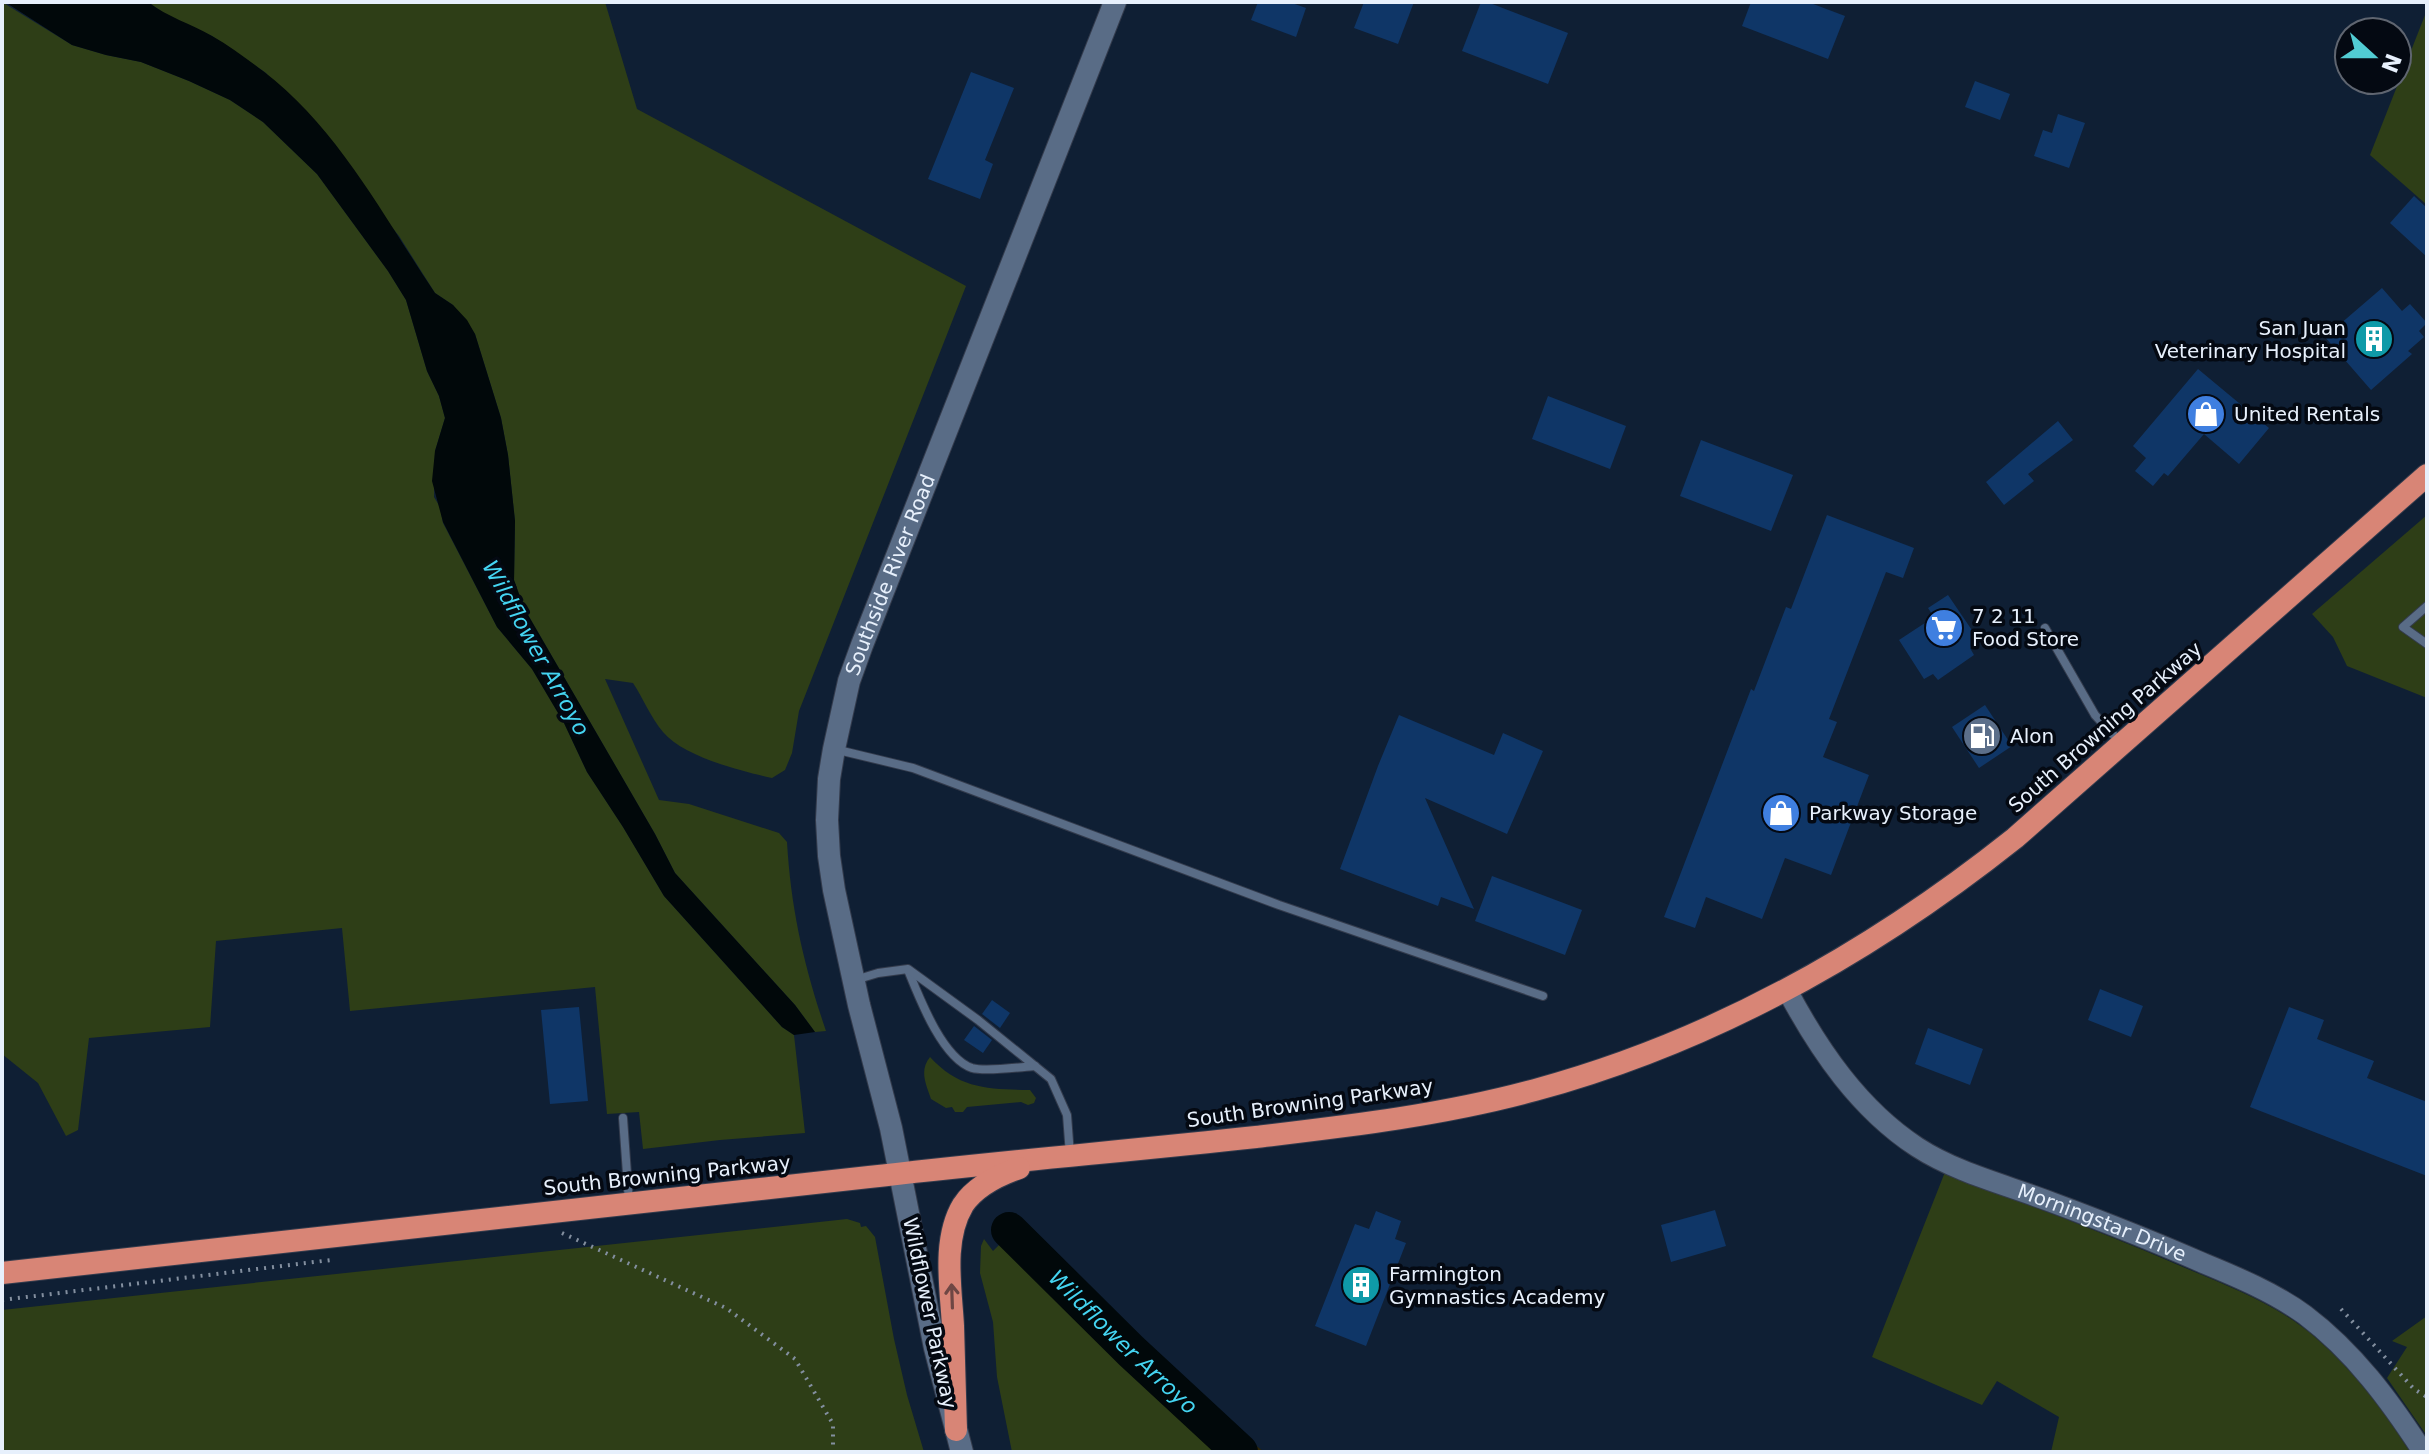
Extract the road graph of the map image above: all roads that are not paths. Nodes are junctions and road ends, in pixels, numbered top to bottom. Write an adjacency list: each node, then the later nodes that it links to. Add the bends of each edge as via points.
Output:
1 (1115, 2): 7 (main road, Southside River Road, via 886,580 849,681)
2 (2427, 475): 6 (highway, South Browning Parkway)
3 (2427, 606): 5 (lane, via 2403,627)
4 (2045, 628): 6 (lane, via 2095,715)
5 (2427, 644)
6 (2121, 743): 10 (highway, South Browning Parkway, via 1967,877)
7 (834, 749): 9 (main road, Southside River Road, via 829,856); 11 (lane, via 913,768 1279,905)
8 (908, 969): 9 (lane); 12 (lane); 12 (lane, via 950,1052 972,1068)
9 (854, 980): 16 (main road, Southside River Road)
10 (1787, 990): 14 (highway, South Browning Parkway, via 1698,1033 1532,1091 1404,1118); 20 (street, Morningstar Drive, via 1847,1082 1916,1146 2235,1276 2304,1315 2383,1392)
11 (1543, 996)
12 (1036, 1066): 14 (lane, via 1051,1079 1067,1115)
13 (623, 1118): 17 (lane)
14 (1070, 1157): 15 (highway, South Browning Parkway)
15 (1038, 1160): 16 (highway, South Browning Parkway); 19 (highway, one-way to 15, via 953,1231 968,1198)
16 (900, 1173): 17 (highway, South Browning Parkway); 19 (main road, Wildflower Parkway)
17 (630, 1203): 18 (highway, South Browning Parkway)
18 (2, 1273)
19 (959, 1441)
20 (2423, 1452)

